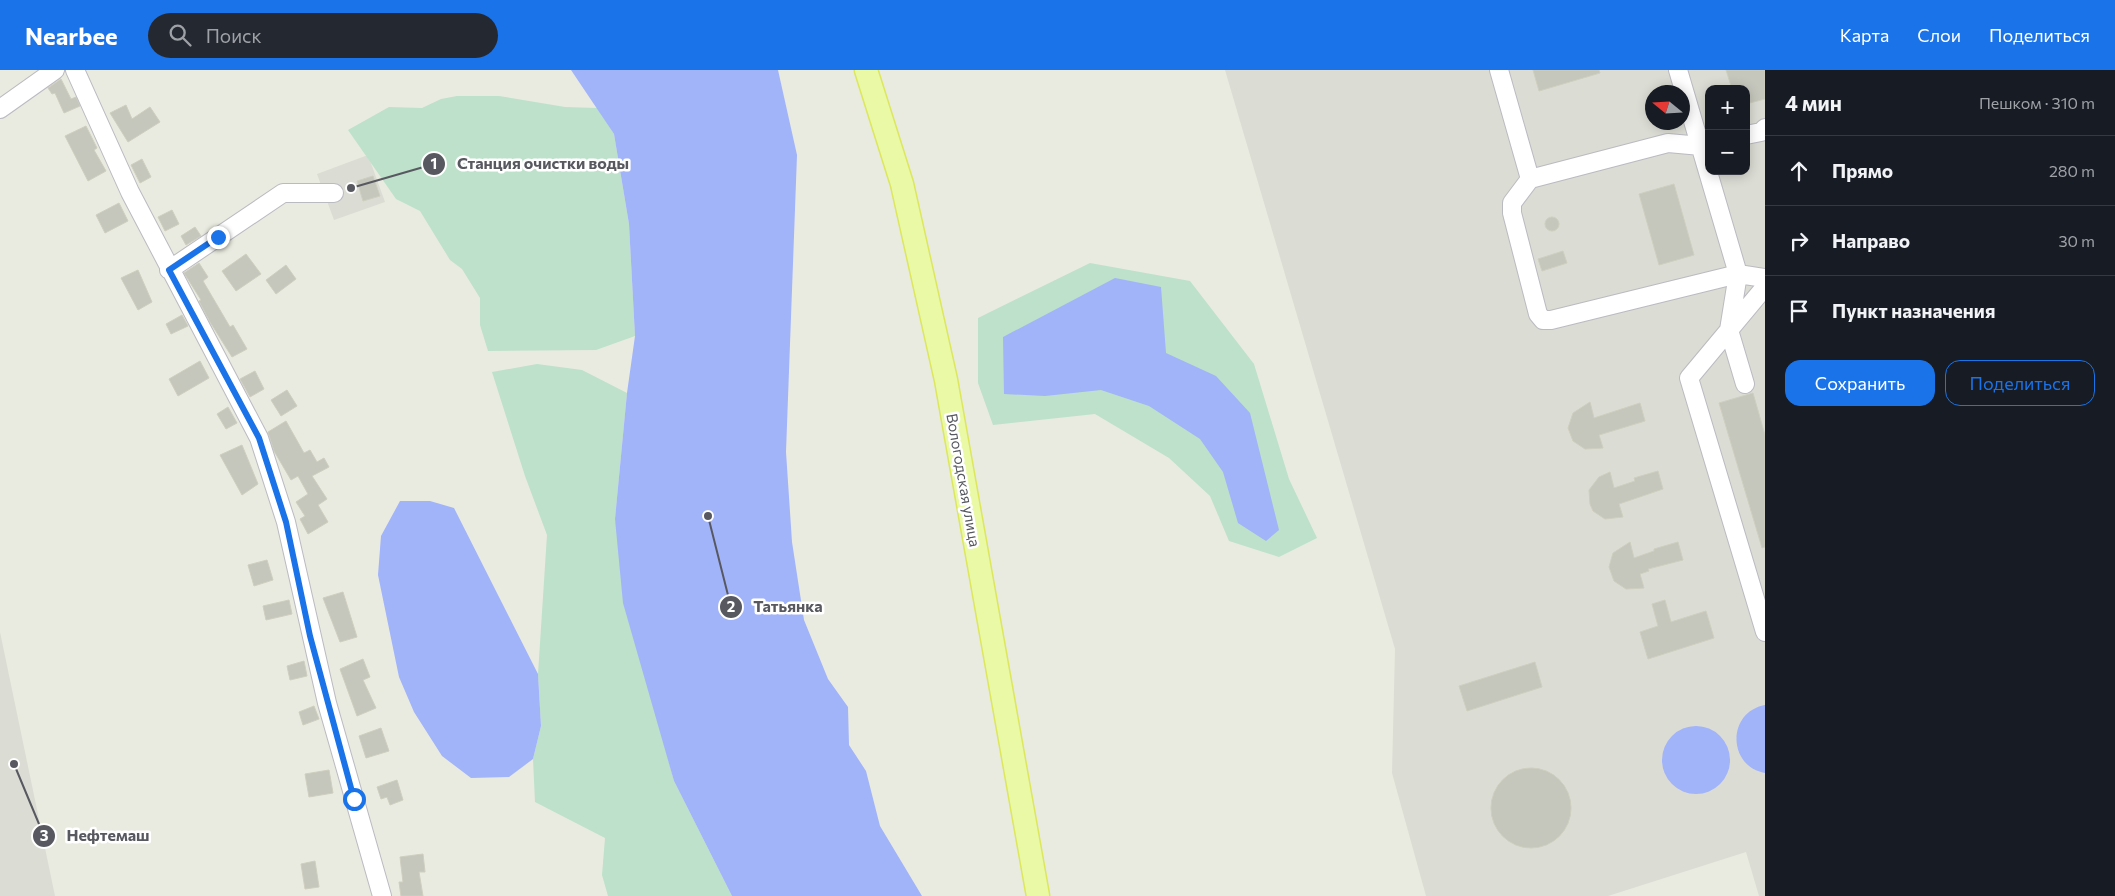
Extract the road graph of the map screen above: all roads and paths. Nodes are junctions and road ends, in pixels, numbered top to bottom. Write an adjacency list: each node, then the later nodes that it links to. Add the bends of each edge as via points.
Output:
1 (55, 70): 6 (street)
2 (75, 70): 13 (street)
3 (866, 70): 21 (main road, Вологодская улица, via 902,184 944,371)
4 (1499, 70): 11 (street)
5 (1678, 70): 9 (street)
6 (0, 109)
7 (1765, 128): 8 (street)
8 (1750, 134)
9 (1705, 145): 11 (street, via 1668,143)
10 (1713, 175): 14 (street)
11 (1530, 179): 14 (street, via 1512,203 1512,213 1538,314 1543,320)
12 (334, 193): 13 (street, via 283,193)
13 (169, 270): 20 (street, via 259,438 286,522 327,704)
14 (1738, 274): 15 (street); 17 (street)
15 (1765, 278)
16 (1765, 287): 17 (street)
17 (1729, 330): 18 (street); 19 (street, via 1689,378)
18 (1745, 384)
19 (1765, 632)
20 (382, 896)
21 (1038, 896)

